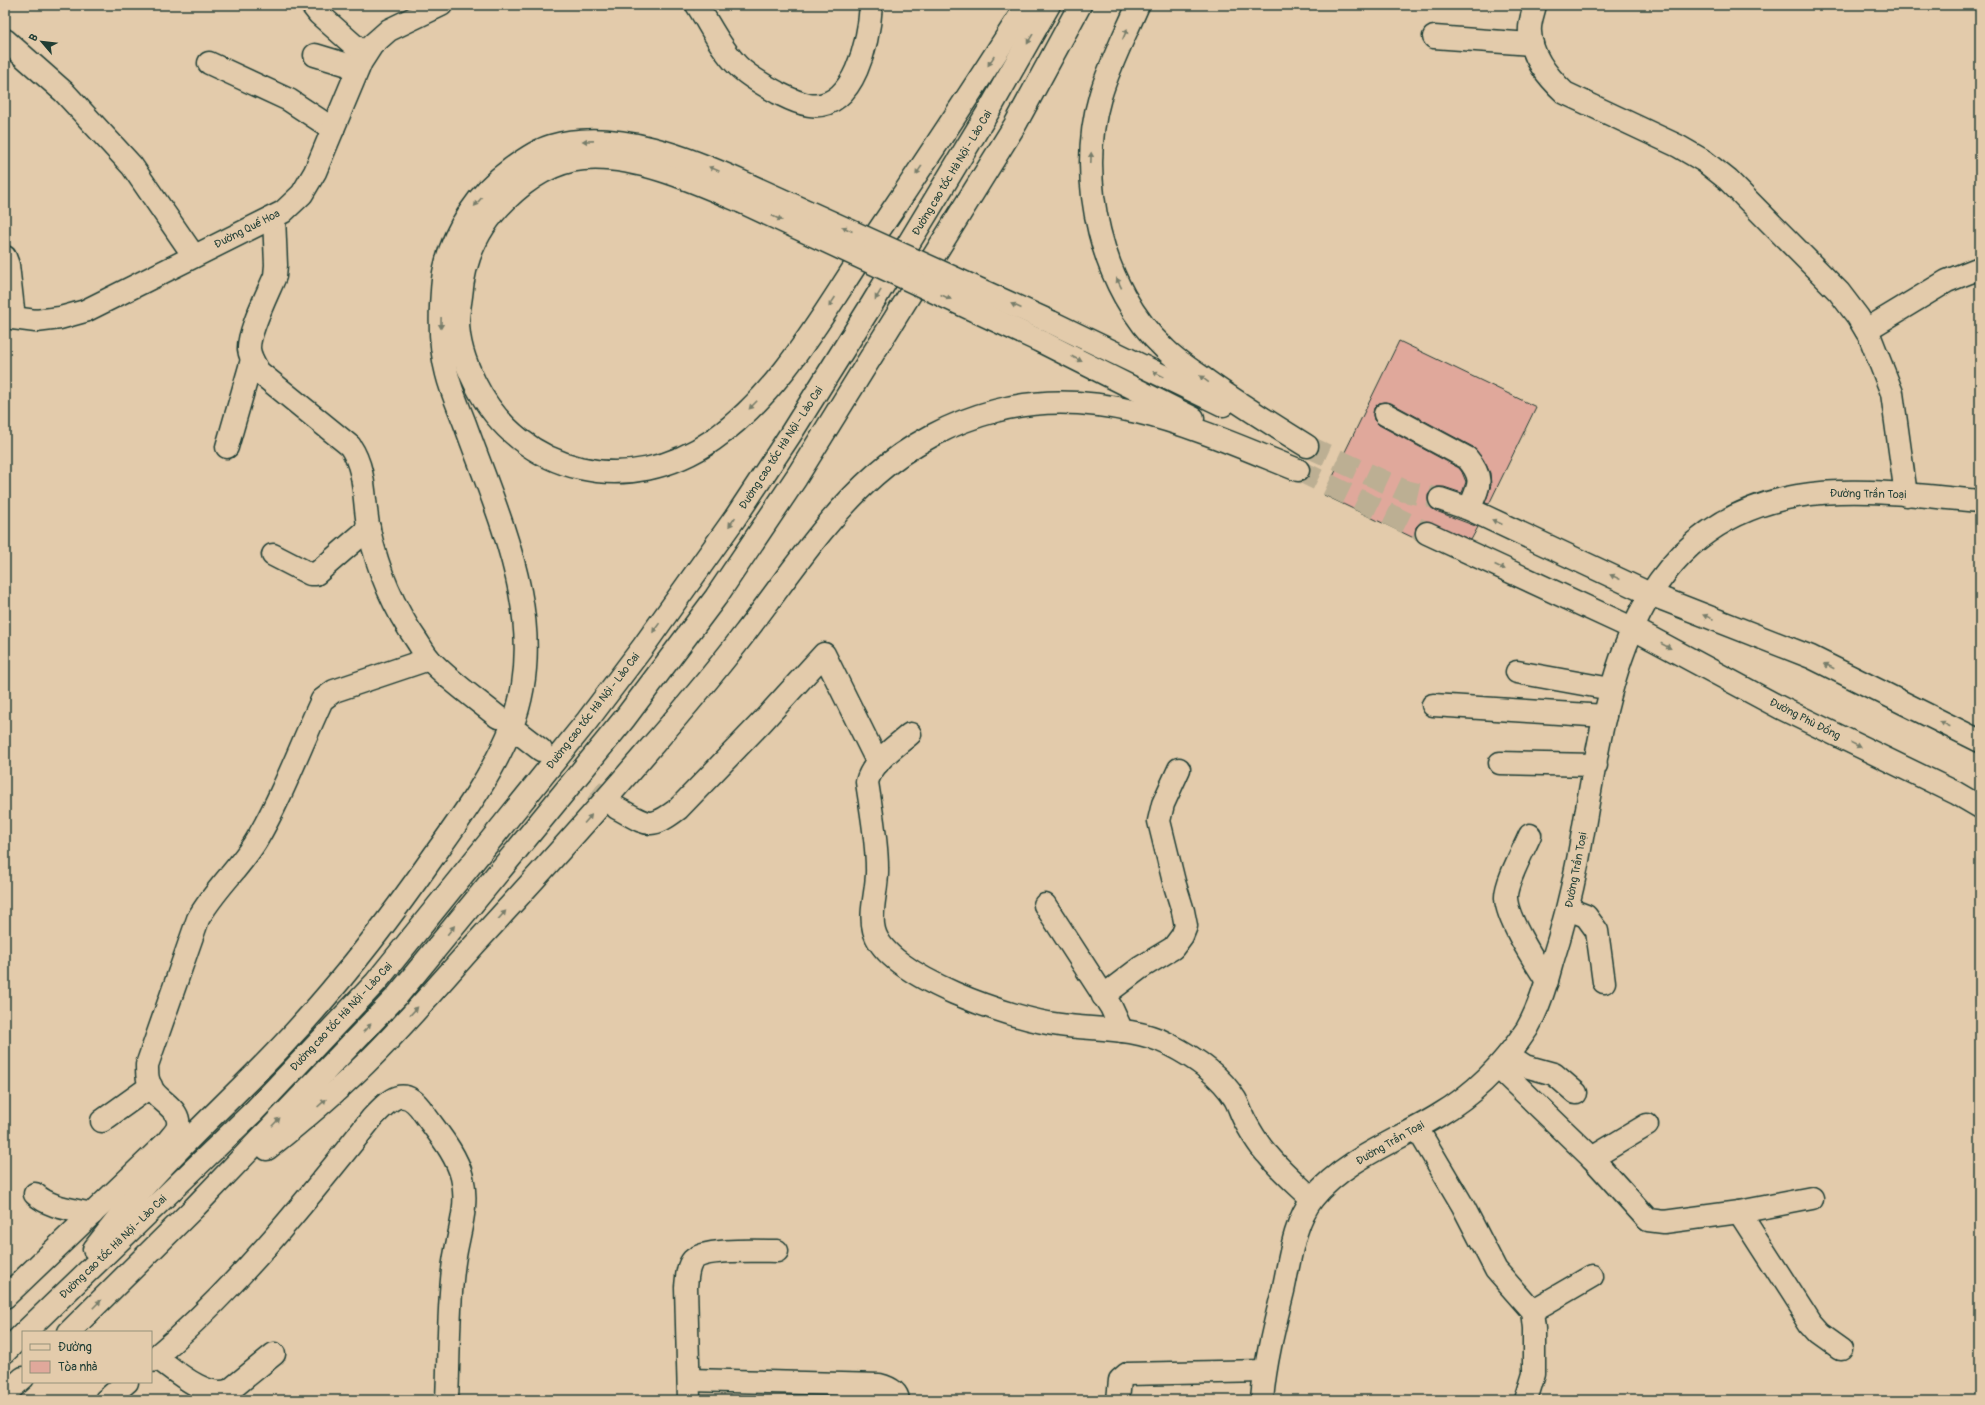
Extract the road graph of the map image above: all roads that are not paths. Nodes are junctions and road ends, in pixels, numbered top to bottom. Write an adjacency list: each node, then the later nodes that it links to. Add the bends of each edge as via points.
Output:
1 (312, 5): 14 (main road)
2 (441, 5): 14 (main road, Đường Quế Hoa, via 389,30 372,45)
3 (697, 5): 4 (main road, via 737,65 758,82 795,102 810,106 837,98 855,74 866,43)
4 (871, 5)
5 (1027, 5): 17 (main road, one-way to 17, via 806,340 770,388 716,438 691,454 656,468 619,473 576,468 537,452 508,430 485,403 466,366 458,324 463,272 475,241 493,212 521,185 537,174 555,165 586,158 645,166 701,184)
6 (1050, 5): 76 (main road, Đường cao tốc Hà Nội - Lào Cai, one-way to 76, via 885,284 790,435 730,524 587,721 376,982 254,1111)
7 (1080, 5): 69 (main road, one-way to 7, via 397,996 625,718 716,597 796,478 1015,125)
8 (1138, 5): 17 (main road, one-way to 17, bridge, via 1100,96 1094,122 1090,182 1096,221 1105,250 1136,314 1164,349 1242,406 1307,446 1052,322)
9 (1532, 6): 12 (main road)
10 (1434, 37): 12 (main road)
11 (5, 40): 19 (main road, via 64,92 132,166)
12 (1532, 44): 23 (main road, via 1539,62 1551,80 1565,93 1678,146 1704,161 1728,180 1839,292)
13 (315, 56): 14 (main road)
14 (361, 62): 16 (main road, Đường Quế Hoa)
15 (209, 63): 16 (main road, via 289,100)
16 (333, 130): 18 (main road, Đường Quế Hoa, via 315,172 302,194)
17 (746, 193): 69 (main road, bridge, via 1298,470 1190,428 1134,410 1092,404 1026,405 998,410 947,428 894,459 873,476 815,542 741,638 547,866 368,1062 306,1117); 76 (main road, one-way to 76, via 711,168 649,148 622,142 569,142 547,147 507,172 475,204 456,233 444,269 440,326 446,373 509,547 518,581 524,618 525,656 522,688 512,725 492,770 471,803 411,889 346,975 282,1046 143,1188)
18 (274, 217): 19 (main road, Đường Quế Hoa); 24 (main road, via 275,276 250,337 249,349)
19 (194, 256): 22 (main road, Đường Quế Hoa, via 84,311 36,321)
20 (5, 257): 22 (main road, via 8,265)
21 (1980, 268): 23 (main road, via 1947,281)
22 (9, 317)
23 (1866, 330): 27 (main road, via 1892,393)
24 (252, 360): 26 (main road); 31 (main road, via 259,372 350,446 357,456)
25 (1385, 414): 30 (main road, via 1467,458 1477,472 1480,484)
26 (227, 447)
27 (1906, 495): 29 (main road, Đường Trần Toại); 34 (main road, Đường Trần Toại, via 1849,492 1823,494 1789,498 1748,511 1700,536)
28 (1440, 499): 30 (main road)
29 (1980, 501)
30 (1468, 509): 34 (main road, one-way to 30)
31 (369, 528): 33 (main road, via 316,574 310,574); 36 (main road, via 386,587 401,618)
32 (1427, 533): 35 (main road, Đường Phù Đổng, one-way to 35)
33 (273, 555)
34 (1650, 594): 35 (main road, Đường Trần Toại); 44 (main road, one-way to 34, via 1811,657)
35 (1632, 628): 38 (main road, Đường Trần Toại); 50 (main road, Đường Phù Đổng, one-way to 50, via 1781,708)
36 (429, 659): 41 (main road); 60 (main road, via 334,691 322,700 267,821 255,842 208,901 198,919 147,1065 147,1078)
37 (1517, 672): 38 (main road)
38 (1611, 690): 40 (main road, Đường Trần Toại)
39 (1433, 705): 40 (main road)
40 (1604, 716): 48 (main road, Đường Trần Toại)
41 (498, 717)
42 (519, 734): 45 (main road)
43 (910, 734): 46 (main road)
44 (1980, 742)
45 (541, 750)
46 (878, 763): 51 (main road, via 824,654 756,729 678,809 662,821 644,823); 58 (main road, via 867,782 877,868 873,922 876,937 886,951 899,963 928,981 1025,1019)
47 (1500, 763): 48 (main road)
48 (1596, 765): 54 (main road, Đường Trần Toại)
49 (1179, 768): 57 (main road, via 1159,821 1186,926 1173,948 1140,968)
50 (1980, 807)
51 (617, 808)
52 (1530, 835): 55 (main road, via 1508,886 1506,898 1520,936)
53 (1044, 905): 57 (main road)
54 (1568, 908): 55 (main road, Đường Trần Toại); 56 (main road, via 1586,916 1597,932)
55 (1547, 981): 59 (main road, Đường Trần Toại, via 1528,1027)
56 (1604, 982)
57 (1103, 996): 58 (main road)
58 (1122, 1031): 68 (main road, via 1139,1033 1167,1043 1211,1073 1234,1099 1245,1122 1267,1155)
59 (1503, 1061): 61 (main road, via 1554,1074); 64 (main road, Đường Trần Toại, via 1460,1102); 65 (main road)
60 (151, 1086): 62 (main road); 71 (main road, via 174,1112 178,1119 177,1129 168,1141)
61 (1576, 1093)
62 (102, 1121)
63 (1646, 1125): 65 (main road)
64 (1416, 1128): 68 (main road, Đường Trần Toại, via 1347,1168); 75 (main road, via 1463,1206 1496,1270)
65 (1592, 1158): 70 (main road, via 1648,1220 1664,1222)
66 (35, 1194): 71 (main road, via 43,1202 51,1205)
67 (1812, 1198): 70 (main road)
68 (1312, 1199): 83 (main road, Đường Trần Toại, via 1295,1235)
69 (194, 1208): 77 (main road, one-way to 69)
70 (1739, 1212): 79 (main road, via 1811,1324)
71 (92, 1214): 74 (main road)
72 (776, 1251): 86 (main road, via 703,1254 694,1259 689,1268 686,1287)
73 (1592, 1276): 75 (main road)
74 (5, 1297)
75 (1532, 1311): 93 (main road, via 1535,1335 1534,1374)
76 (27, 1330)
77 (70, 1331)
78 (22, 1335): 80 (main road, Đường cao tốc Hà Nội - Lào Cai)
79 (1841, 1349)
80 (5, 1352)
81 (274, 1354): 82 (main road, via 223,1393 204,1388)
82 (154, 1359): 89 (main road, via 225,1294 382,1107 397,1097 406,1096 417,1102 449,1148 462,1176 465,1198 453,1270)
83 (1264, 1371): 91 (main road, via 1127,1374 1120,1380); 92 (main road, Đường Trần Toại)
84 (22, 1379): 87 (main road)
85 (126, 1383): 88 (main road)
86 (689, 1390): 90 (main road, via 879,1385 891,1390)
87 (5, 1394)
88 (106, 1400)
89 (447, 1400)
90 (898, 1400)
91 (1118, 1400)
92 (1262, 1400)
93 (1526, 1400)

